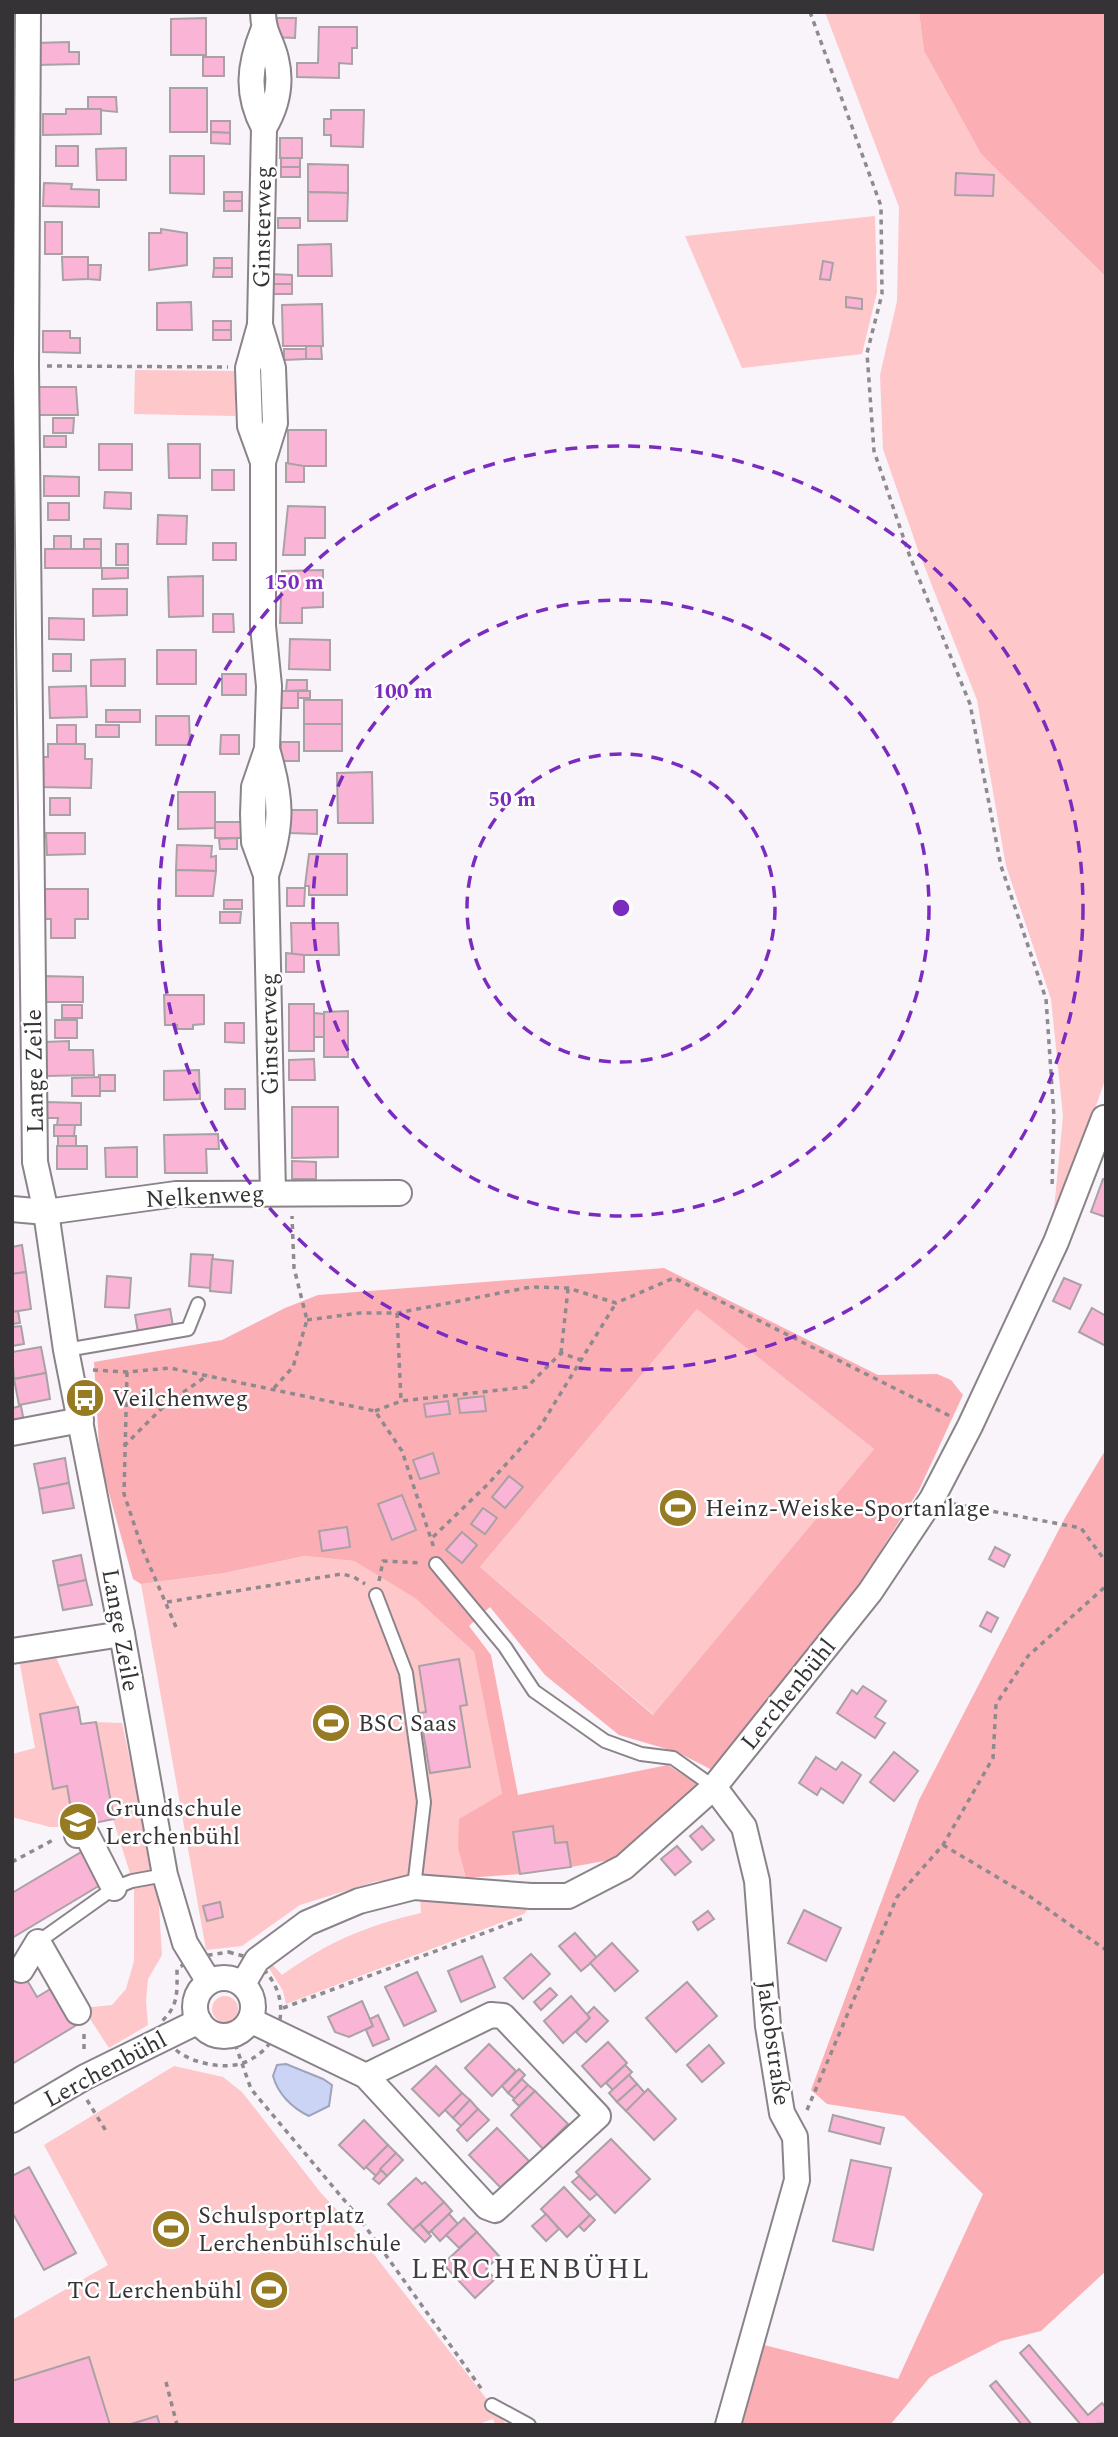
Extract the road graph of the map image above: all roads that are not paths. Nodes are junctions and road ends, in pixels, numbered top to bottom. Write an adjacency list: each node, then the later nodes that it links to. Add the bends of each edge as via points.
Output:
1 (28, 12): 4 (street, Lange Zeile, via 26,366)
2 (263, 22): 3 (street, Ginsterweg, via 276,59 278,95 264,128)
3 (260, 325): 5 (street, Ginsterweg, via 273,368 275,423); 5 (street, Ginsterweg, via 248,368 250,426)
4 (19, 432): 6 (street, Lange Zeile)
5 (263, 461): 8 (street, Ginsterweg, via 263,626 269,686 267,749 254,787 253,814 254,842 266,875)
6 (22, 890): 11 (street, Lange Zeile, via 35,1162)
7 (1104, 1118): 20 (street, Lerchenbühl, via 1056,1242 932,1499 870,1592)
8 (282, 1193): 9 (street, Nelkenweg); 11 (street, Nelkenweg, via 176,1194)
9 (399, 1194)
10 (12, 1209): 11 (street, Nelkenweg)
11 (46, 1212): 13 (street, Lange Zeile)
12 (198, 1304): 13 (lane, via 188,1329)
13 (68, 1359): 14 (street, Lange Zeile)
14 (81, 1420): 15 (street); 18 (street, Lange Zeile)
15 (12, 1433)
16 (436, 1564): 20 (lane, via 505,1647 534,1691 605,1741 641,1754 673,1758)
17 (376, 1595): 23 (lane, via 406,1672 424,1802)
18 (122, 1634): 19 (street); 22 (street, Lange Zeile)
19 (12, 1651)
20 (714, 1787): 23 (street, Lerchenbühl, via 624,1867 568,1896); 36 (street, Jakobstraße, via 744,1827 757,1881 772,2051 782,2113 796,2137 797,2180)
21 (77, 1835): 24 (street, via 87,1835)
22 (165, 1875): 24 (lane); 27 (street, Lange Zeile, via 185,1943)
23 (414, 1887): 28 (street, Lerchenbühl, via 359,1901 307,1923 257,1960)
24 (114, 1888): 25 (lane)
25 (38, 1942): 26 (street); 29 (street)
26 (21, 1970)
27 (209, 1982): 28 (street, via 226,1978); 30 (street, via 196,1999)
28 (243, 1984): 31 (street, via 253,2001)
29 (78, 2012)
30 (199, 2021): 31 (street, via 213,2034); 33 (street, Lerchenbühl, via 85,2077)
31 (241, 2028): 32 (street)
32 (366, 2076): 32 (street, via 487,2207 495,2210 598,2116 503,2016 491,2015)
33 (12, 2120)
34 (492, 2405): 35 (lane)
35 (529, 2425)
36 (728, 2425)

